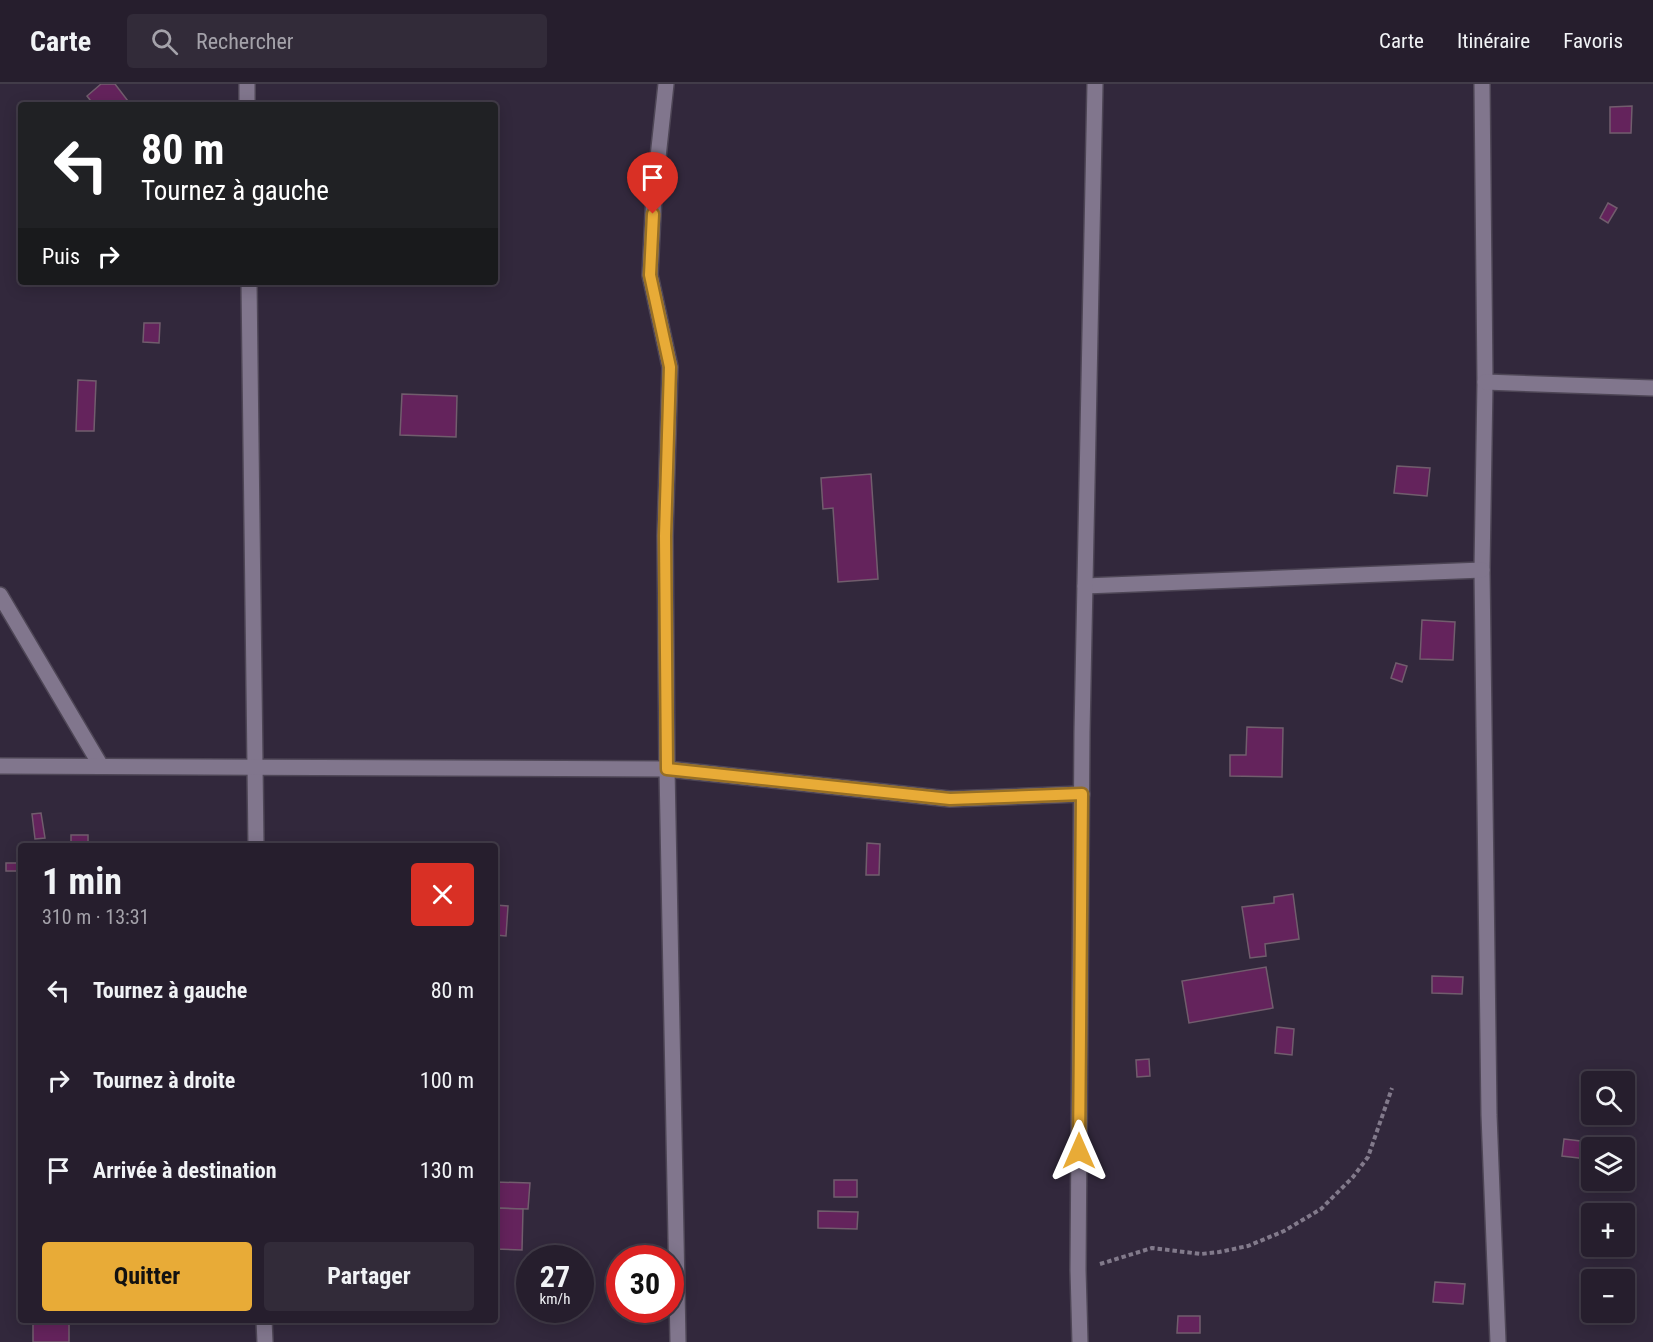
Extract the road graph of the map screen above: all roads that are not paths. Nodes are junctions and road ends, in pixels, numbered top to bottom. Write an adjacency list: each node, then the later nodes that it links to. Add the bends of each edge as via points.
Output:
1 (247, 84): 5 (street)
2 (666, 84): 15 (street, via 650,275 670,367 665,536)
3 (1095, 84): 10 (street)
4 (1482, 84): 7 (street)
5 (247, 102)
6 (249, 285): 12 (street)
7 (1485, 382): 8 (street); 9 (street)
8 (1653, 388)
9 (1482, 570): 10 (street); 22 (street, via 1489,1115)
10 (1085, 586): 16 (street)
11 (0, 595): 14 (street)
12 (254, 765): 14 (street); 15 (street); 17 (street)
13 (0, 766): 14 (street)
14 (101, 766)
15 (667, 769): 16 (street, via 950,799); 20 (street)
16 (1082, 794): 21 (street)
17 (256, 843)
18 (264, 1323): 19 (street)
19 (265, 1342)
20 (678, 1342)
21 (1080, 1342)
22 (1498, 1342)

